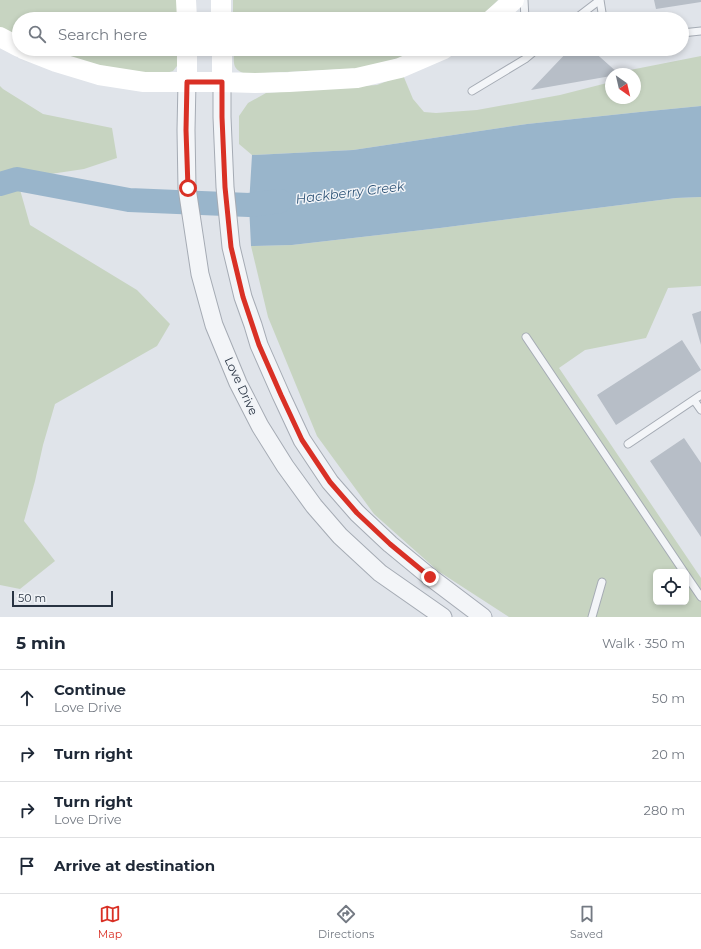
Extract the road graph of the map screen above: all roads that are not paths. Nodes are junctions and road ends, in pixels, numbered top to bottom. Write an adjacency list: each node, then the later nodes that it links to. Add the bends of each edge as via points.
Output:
1 (186, 0): 6 (main road)
2 (221, 0): 7 (main road)
3 (514, 0): 8 (main road)
4 (524, 0): 9 (lane)
5 (600, 0): 10 (lane); 11 (lane)
6 (186, 12)
7 (221, 12)
8 (500, 12)
9 (524, 12)
10 (585, 12)
11 (602, 12)
12 (701, 31): 13 (lane)
13 (689, 32)
14 (0, 37): 15 (main road)
15 (12, 43)
16 (41, 56): 21 (main road, via 98,75 144,82)
17 (187, 56): 21 (main road)
18 (222, 56): 22 (main road)
19 (428, 56): 22 (main road, via 400,68 357,78)
20 (529, 56): 23 (lane)
21 (187, 82): 22 (main road); 33 (street, Love Drive, via 188,188 200,274 214,325 238,383 260,426 285,466 340,536 380,573)
22 (222, 82): 34 (street, via 225,187 231,247 243,297 259,345 302,440 330,482 357,513 390,544)
23 (472, 91)
24 (526, 337): 29 (lane)
25 (701, 395): 26 (lane)
26 (694, 400): 27 (lane); 28 (lane)
27 (701, 410)
28 (628, 444)
29 (682, 569)
30 (689, 579): 32 (lane)
31 (602, 582): 35 (lane)
32 (701, 597)
33 (443, 617)
34 (483, 617)
35 (592, 617)

